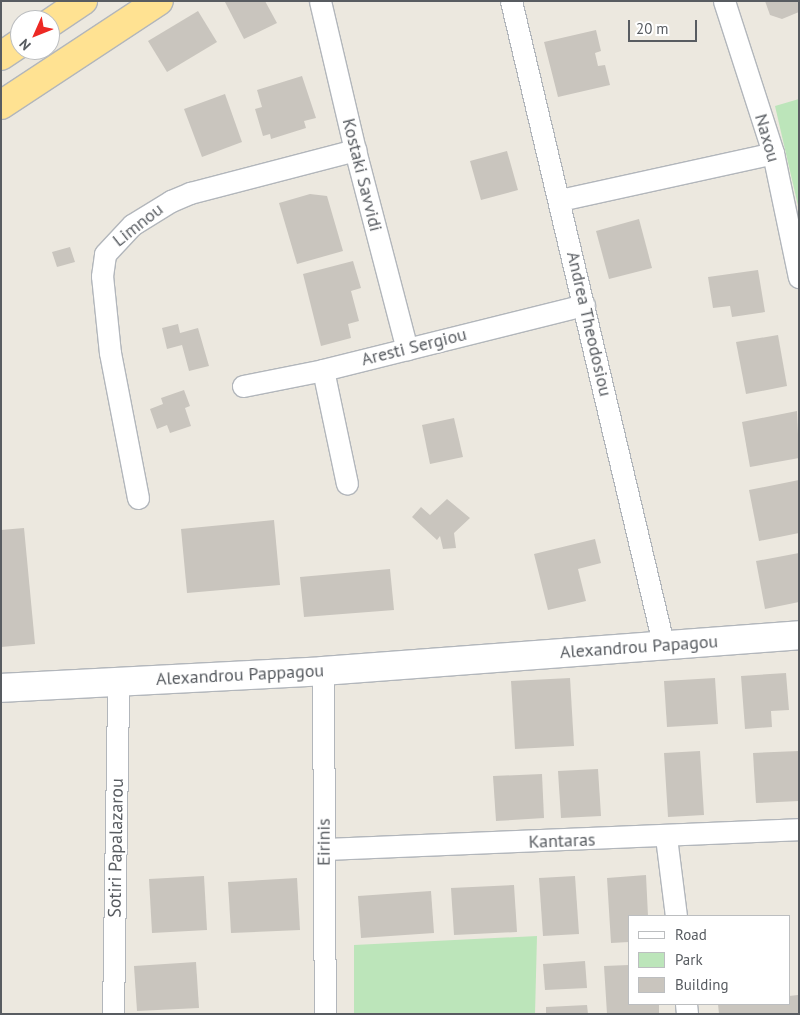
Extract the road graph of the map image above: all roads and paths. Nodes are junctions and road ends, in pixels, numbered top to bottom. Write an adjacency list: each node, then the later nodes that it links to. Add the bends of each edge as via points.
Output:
1 (83, 1): 6 (highway)
2 (159, 1): 7 (highway)
3 (320, 1): 8 (street, Kostaki Savvidi)
4 (511, 1): 10 (street, Andrea Theodosiou)
5 (724, 1): 9 (street, Naxou)
6 (60, 16)
7 (1, 105)
8 (354, 150): 13 (street, Kostaki Savvidi); 17 (street, Limnou, via 171,200 132,225 105,254 102,276 110,353)
9 (773, 153): 10 (street); 11 (street, Naxou)
10 (560, 200): 12 (street, Andrea Theodosiou)
11 (799, 277)
12 (584, 305): 13 (street, Aresti Sergiou); 19 (street, Andrea Theodosiou)
13 (407, 349): 14 (street, Aresti Sergiou)
14 (324, 370): 15 (street, Aresti Sergiou); 16 (street)
15 (243, 386)
16 (347, 484)
17 (138, 498)
18 (799, 635): 19 (street, Alexandrou Papagou)
19 (664, 647): 20 (street, Alexandrou Papagou, via 478,657)
20 (323, 671): 21 (street, Alexandrou Pappagou); 25 (street, Eirinis)
21 (118, 682): 22 (street, Alexandrou Pappagou); 27 (street, Sotiri Papalazarou)
22 (1, 688)
23 (799, 829): 24 (street, Kantaras)
24 (666, 837): 25 (street, Kantaras); 26 (street)
25 (324, 849): 28 (street, Eirinis)
26 (676, 915)
27 (113, 1014)
28 (325, 1014)

